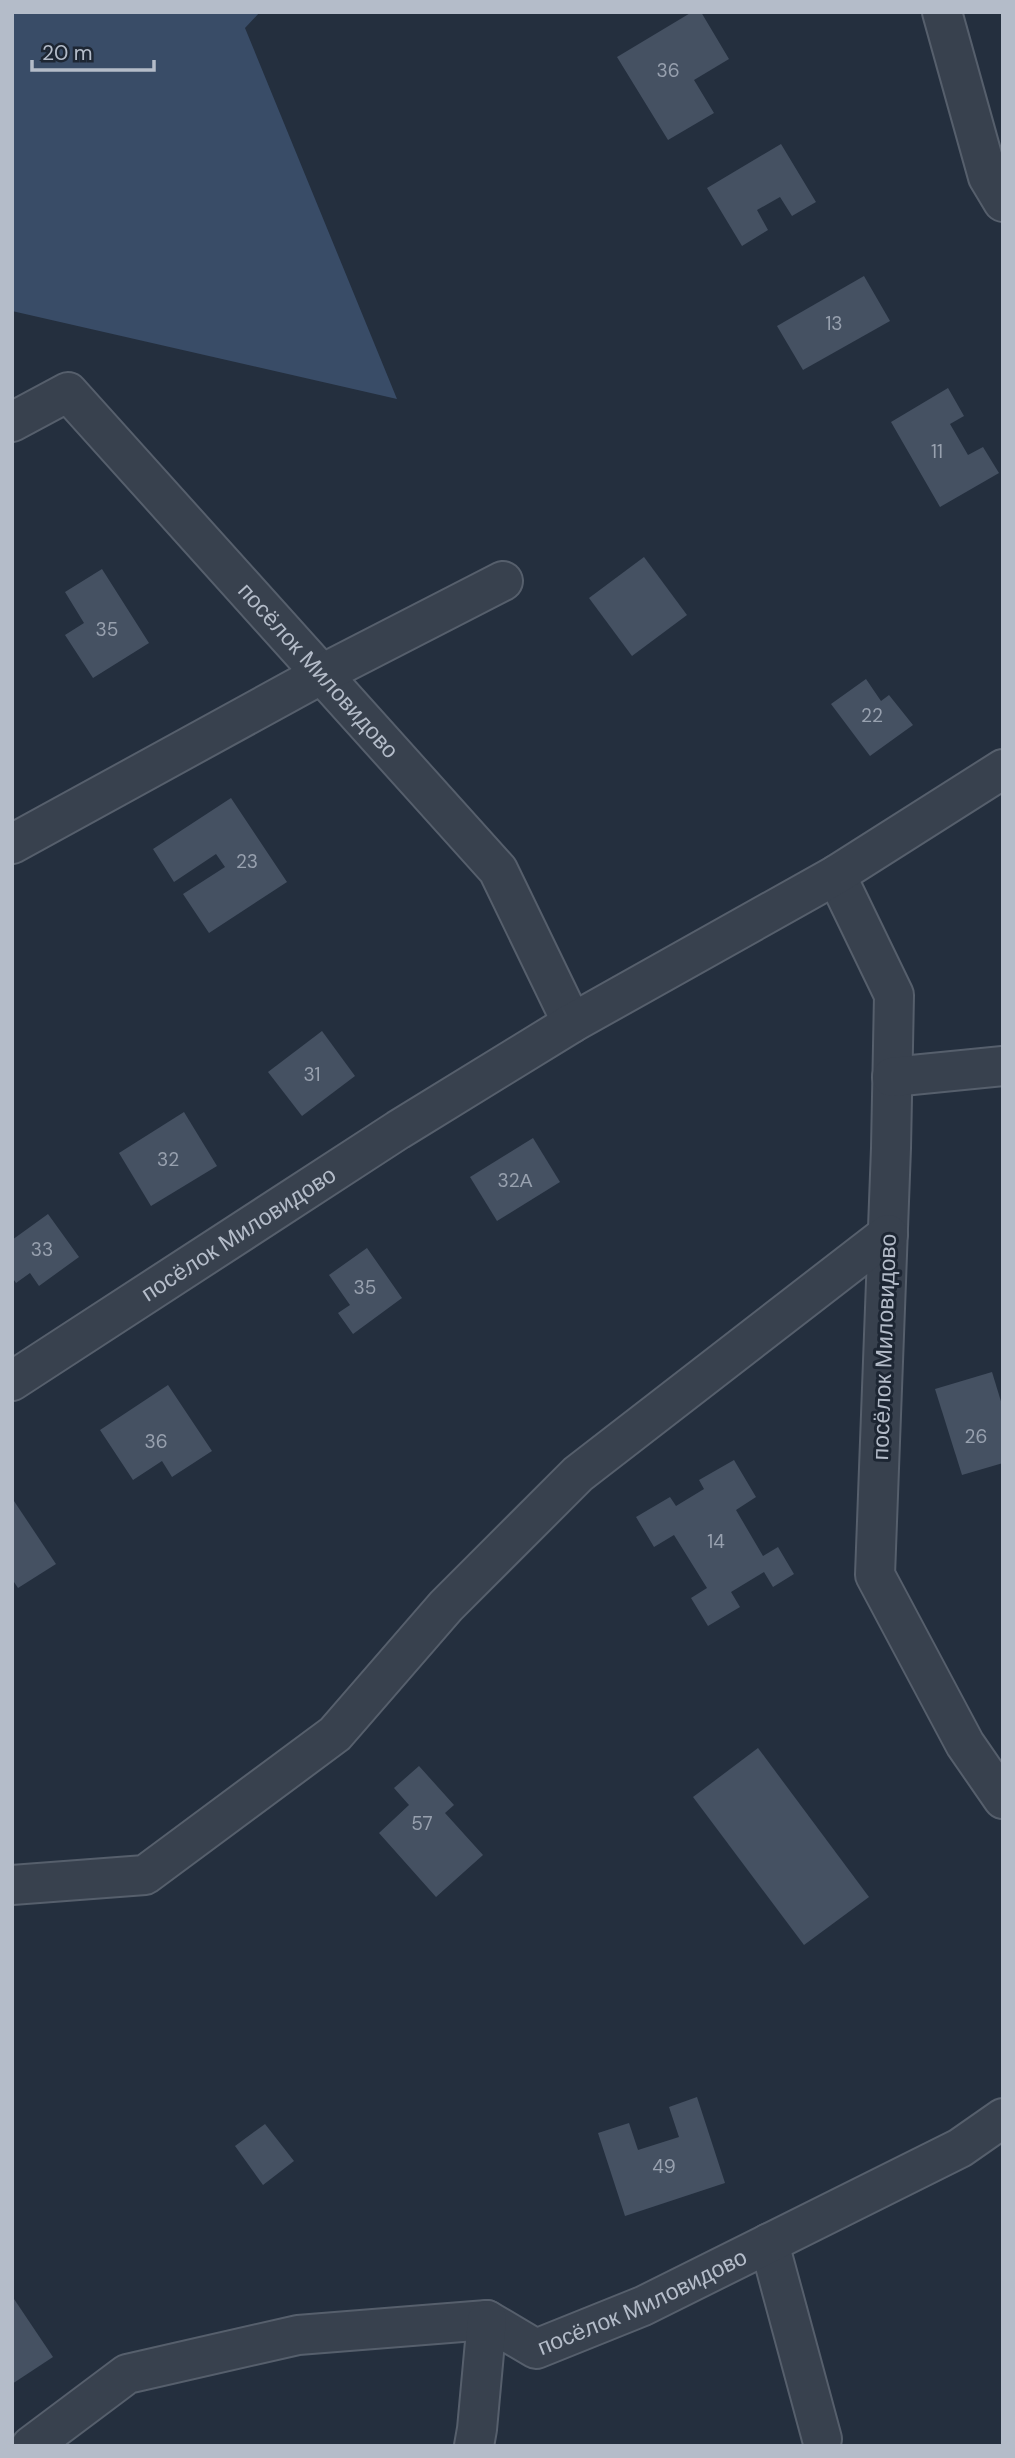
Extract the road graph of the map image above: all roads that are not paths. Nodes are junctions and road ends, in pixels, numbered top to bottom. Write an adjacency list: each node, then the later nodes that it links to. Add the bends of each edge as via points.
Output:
1 (942, 12): 2 (street, via 988,177)
2 (1003, 202)
3 (12, 422): 5 (street, посёлок Миловидово, via 68,392)
4 (503, 581): 5 (street)
5 (322, 674): 7 (street); 9 (street, посёлок Миловидово, via 498,870)
6 (1003, 769): 8 (street, посёлок Миловидово)
7 (12, 844)
8 (836, 875): 9 (street, посёлок Миловидово); 11 (street, посёлок Миловидово, via 894,995)
9 (572, 1023): 13 (street, посёлок Миловидово, via 398,1130)
10 (1003, 1066): 11 (street)
11 (892, 1077): 12 (street, посёлок Миловидово)
12 (888, 1234): 14 (street, посёлок Миловидово, via 875,1575 965,1744); 15 (street, via 578,1474 446,1606 324,1743 145,1875)
13 (12, 1381)
14 (1003, 1799)
15 (12, 1885)
16 (999, 2129): 17 (street, посёлок Миловидово)
17 (769, 2243): 18 (street, посёлок Миловидово, via 643,2306 536,2349); 19 (street)
18 (487, 2320): 20 (street, via 298,2335 127,2374); 21 (street)
19 (822, 2440)
20 (31, 2446)
21 (474, 2446)

